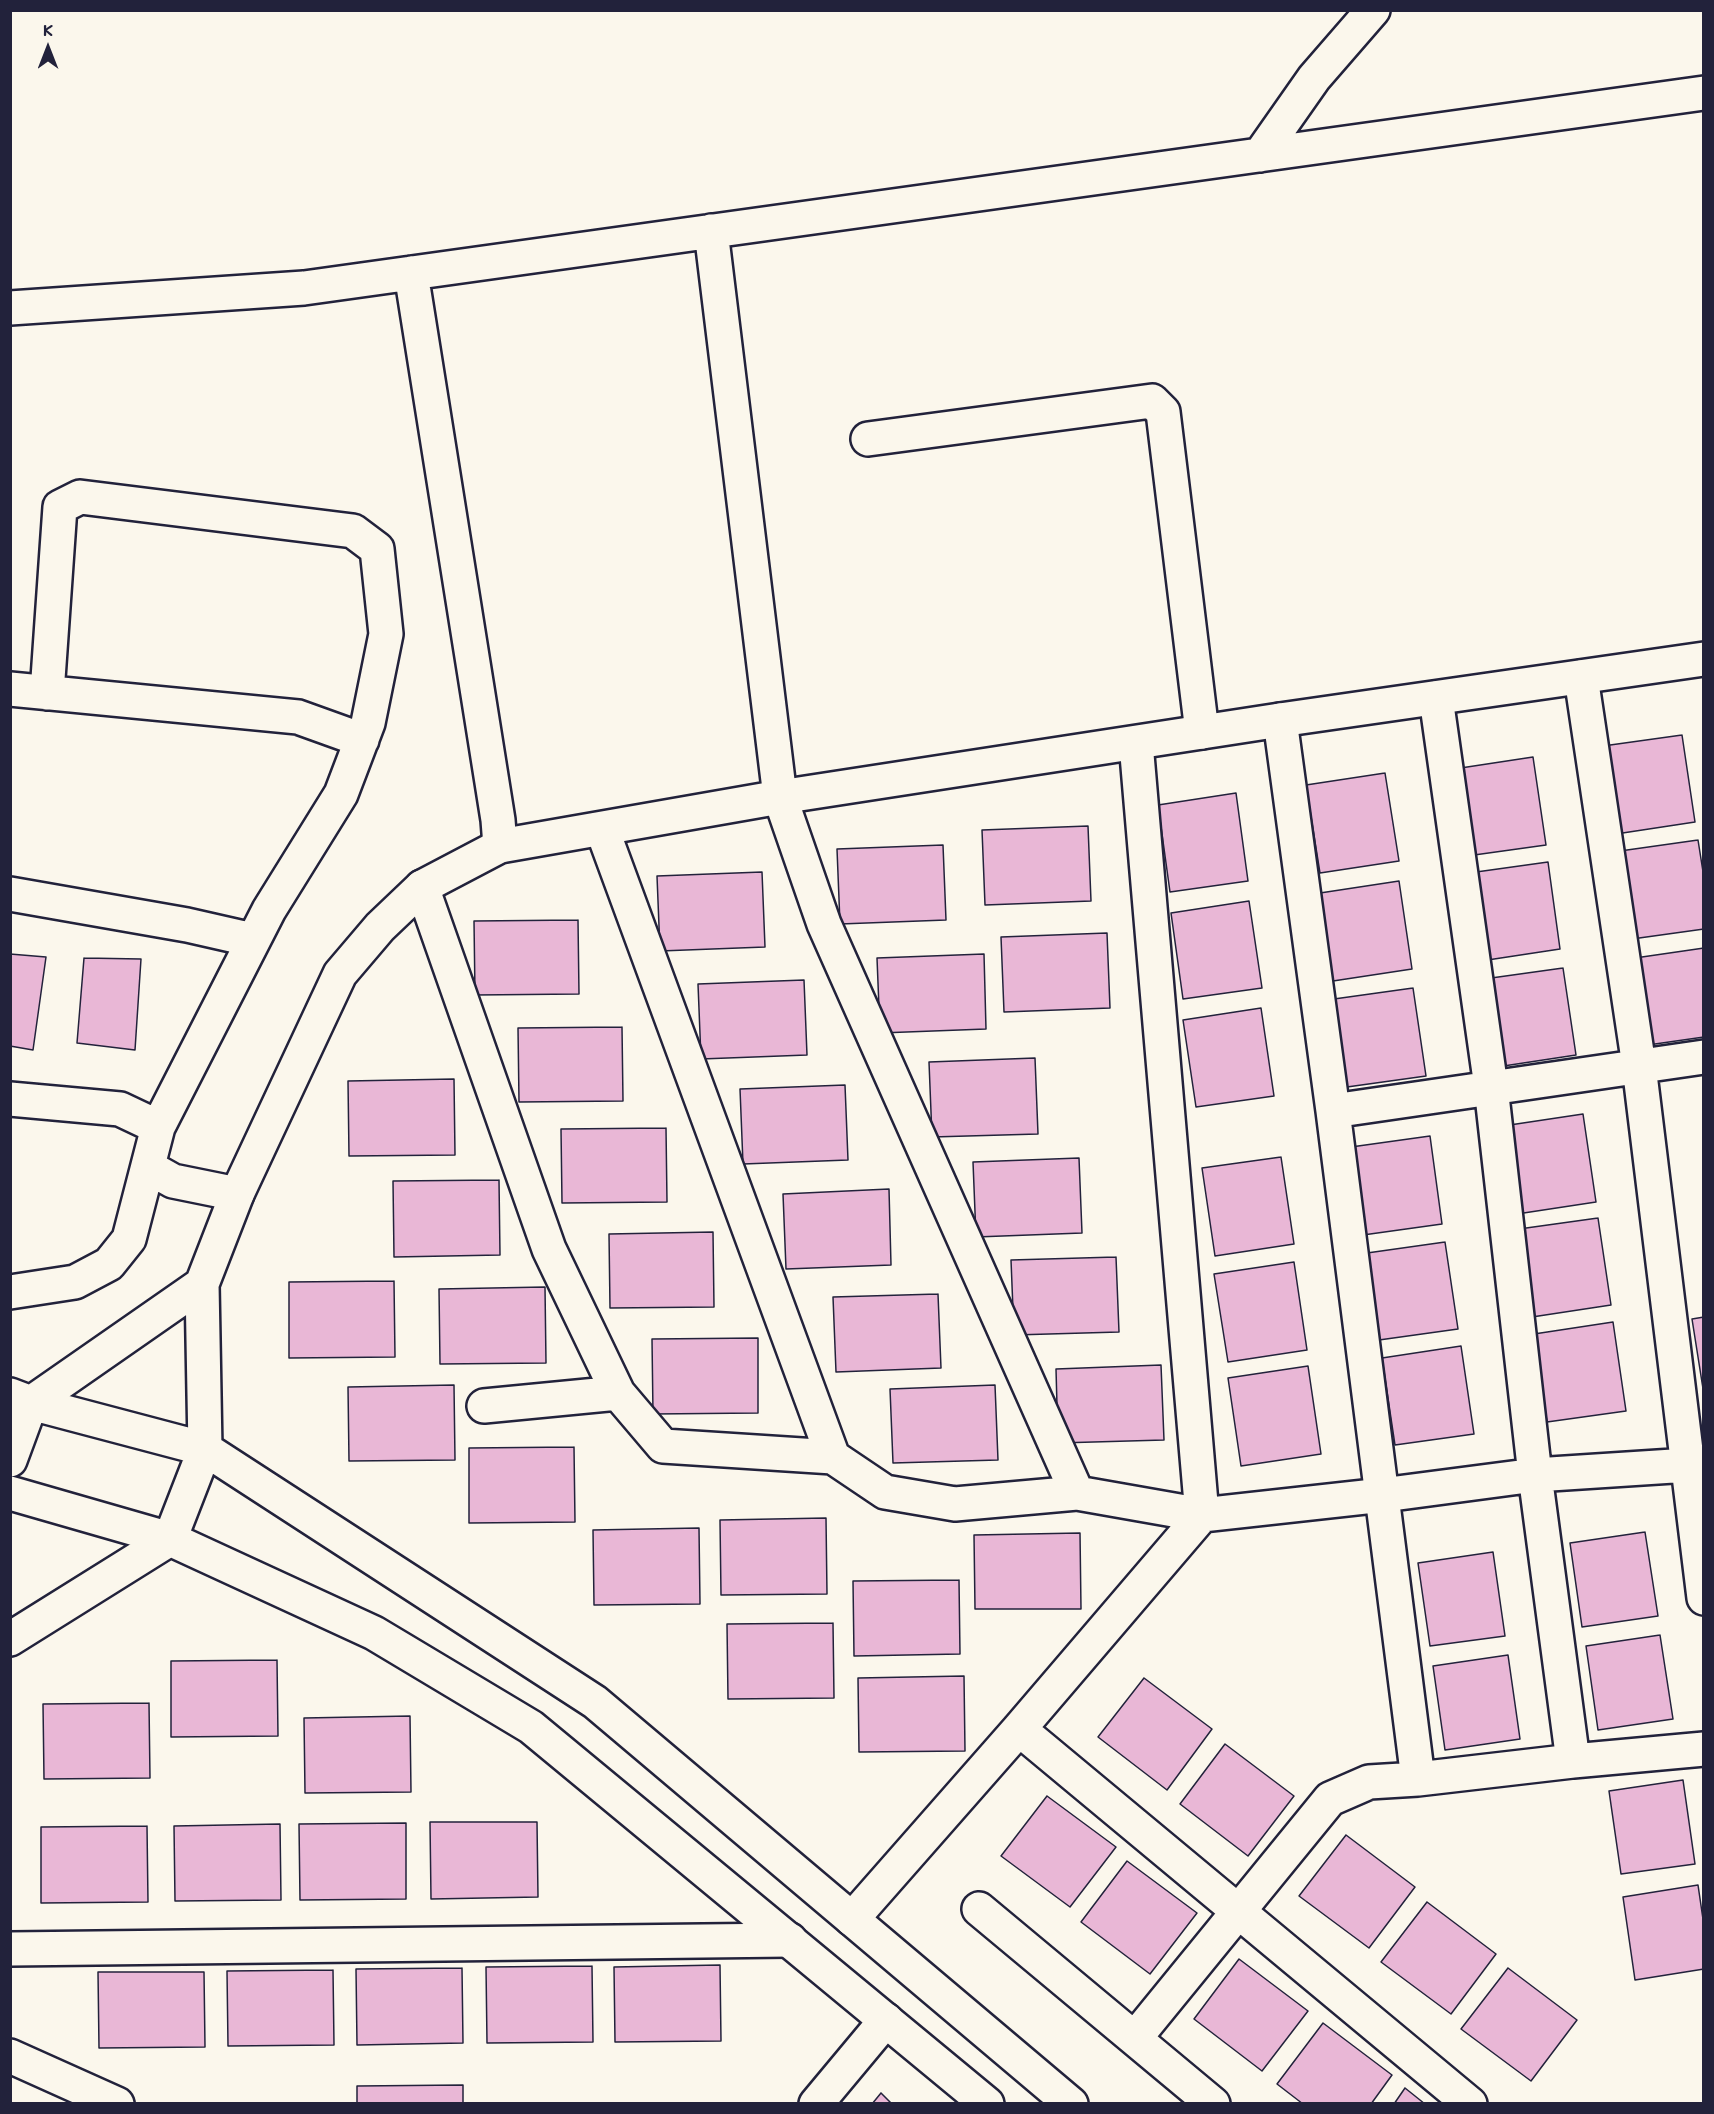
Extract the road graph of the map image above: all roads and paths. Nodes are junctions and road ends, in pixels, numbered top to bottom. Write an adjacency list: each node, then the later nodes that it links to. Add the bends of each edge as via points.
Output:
1 (1373, 10): 3 (street, via 1314,78)
2 (1704, 93): 3 (street)
3 (1260, 155): 4 (street)
4 (711, 231): 5 (street); 17 (street)
5 (411, 273): 6 (street, via 304,288); 19 (street)
6 (10, 308)
7 (868, 439): 14 (street, via 1152,401 1163,412)
8 (1704, 659): 9 (street)
9 (1581, 677): 12 (street); 24 (street)
10 (10, 689): 11 (street)
11 (47, 693): 15 (street, via 298,717); 15 (street, via 60,507 80,497 353,531 377,549 386,634)
12 (1436, 698): 13 (street); 25 (street)
13 (1280, 720): 14 (street); 27 (street)
14 (1202, 732): 16 (street)
15 (362, 740): 22 (street, via 341,794)
16 (1136, 743): 17 (street); 44 (street)
17 (780, 797): 18 (street); 42 (street, via 824,924)
18 (602, 829): 19 (street); 37 (street)
19 (500, 846): 20 (street)
20 (422, 887): 30 (street, via 380,927 340,974); 33 (street, via 549,1249)
21 (10, 894): 22 (street, via 187,924)
22 (253, 940): 28 (street)
23 (1704, 1057): 24 (street)
24 (1639, 1066): 25 (street); 39 (street)
25 (1491, 1087): 27 (street); 40 (street)
26 (10, 1098): 28 (street, via 120,1109)
27 (1333, 1111): 43 (street)
28 (158, 1127): 29 (street)
29 (147, 1167): 30 (street, via 173,1180); 32 (street, via 129,1239 109,1264 75,1282)
30 (237, 1194): 31 (street)
31 (202, 1284): 34 (street); 36 (street)
32 (10, 1292)
33 (618, 1394): 35 (street); 37 (street, via 663,1446)
34 (21, 1399): 36 (street); 38 (street)
35 (484, 1406)
36 (205, 1449): 45 (street); 54 (street, via 595,1702)
37 (833, 1457): 42 (street, via 885,1492 955,1504)
38 (10, 1461)
39 (1695, 1464): 40 (street); 46 (street)
40 (1535, 1475): 43 (street); 50 (street)
41 (10, 1493): 45 (street)
42 (1077, 1493): 44 (street)
43 (1383, 1495): 44 (street); 51 (street)
44 (1202, 1515): 48 (street)
45 (170, 1539): 47 (street); 55 (street, via 374,1633 531,1728)
46 (1704, 1598)
47 (10, 1639)
48 (1019, 1729): 53 (street); 54 (street)
49 (1704, 1749): 50 (street)
50 (1573, 1761): 51 (street)
51 (1418, 1779): 53 (street, via 1370,1782 1329,1799)
52 (979, 1909): 58 (street)
53 (1238, 1912): 58 (street); 65 (street)
54 (852, 1918): 63 (street)
55 (789, 1940): 56 (street); 57 (street)
56 (10, 1949)
57 (886, 2020): 61 (street); 62 (street)
58 (1135, 2038): 64 (street)
59 (10, 2056): 60 (street)
60 (117, 2103)
61 (816, 2103)
62 (987, 2103)
63 (1071, 2103)
64 (1213, 2103)
65 (1470, 2103)

